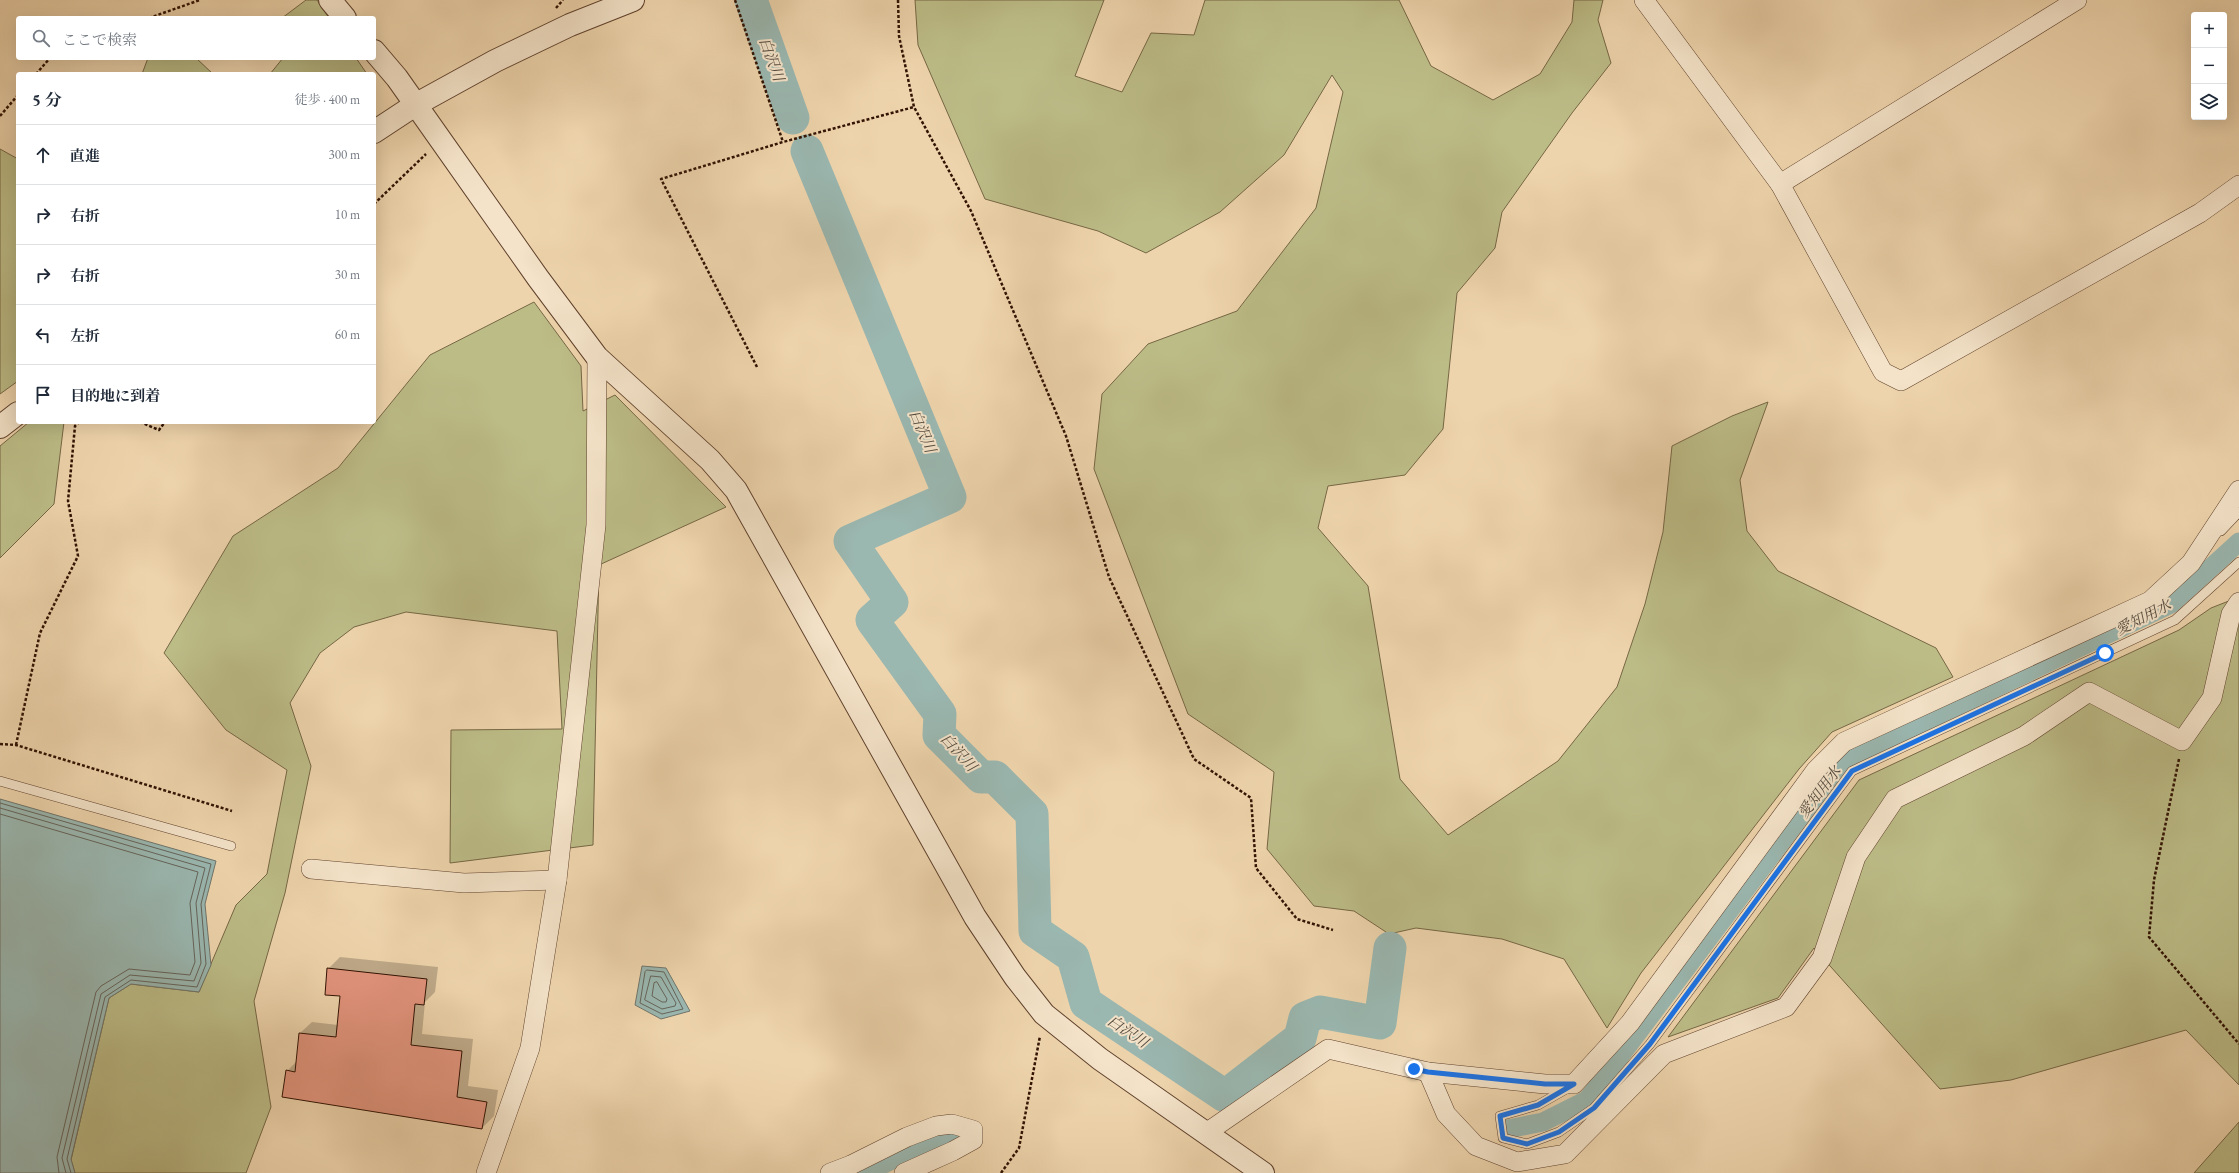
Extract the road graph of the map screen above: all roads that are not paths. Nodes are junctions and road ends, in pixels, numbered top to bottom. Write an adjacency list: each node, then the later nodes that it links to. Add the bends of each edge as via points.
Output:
1 (330, 0): 5 (street)
2 (633, 0): 7 (street, via 570,25 495,61)
3 (1644, 0): 9 (street)
4 (2077, 0): 9 (street)
5 (344, 16)
6 (376, 53): 7 (street)
7 (415, 105): 8 (street); 11 (street)
8 (376, 131)
9 (1780, 184): 10 (street, via 1883,372 1901,381 2200,212)
10 (2239, 185)
11 (597, 357): 22 (street, via 596,525); 25 (street, via 710,460 736,490 975,917 1015,977 1044,1014 1100,1059)
12 (16, 415): 13 (street)
13 (0, 427)
14 (2239, 490): 17 (street)
15 (2239, 512): 17 (lane)
16 (2239, 562): 24 (lane, via 2175,620 1852,771 1650,1044 1594,1108 1559,1132 1527,1144 1503,1138 1500,1116 1538,1105)
17 (2191, 563): 24 (street, via 2150,601 1844,742 1816,770 1630,1023)
18 (2239, 602): 23 (street, via 2231,614 2212,698 2182,741 2089,692 2024,736 1895,799 1856,857 1822,958 1786,1007 1664,1054 1565,1154 1517,1162 1476,1146 1446,1114)
19 (0, 782): 20 (lane)
20 (231, 846)
21 (311, 869): 22 (street, via 464,884)
22 (557, 880): 26 (street, via 530,1048)
23 (1428, 1072): 24 (street, via 1545,1084); 25 (street, via 1328,1049)
24 (1574, 1084)
25 (1206, 1133): 29 (street)
26 (486, 1173)
27 (830, 1173): 28 (street, via 936,1126 952,1124 973,1130 973,1140 953,1152)
28 (904, 1173)
29 (1263, 1173)

